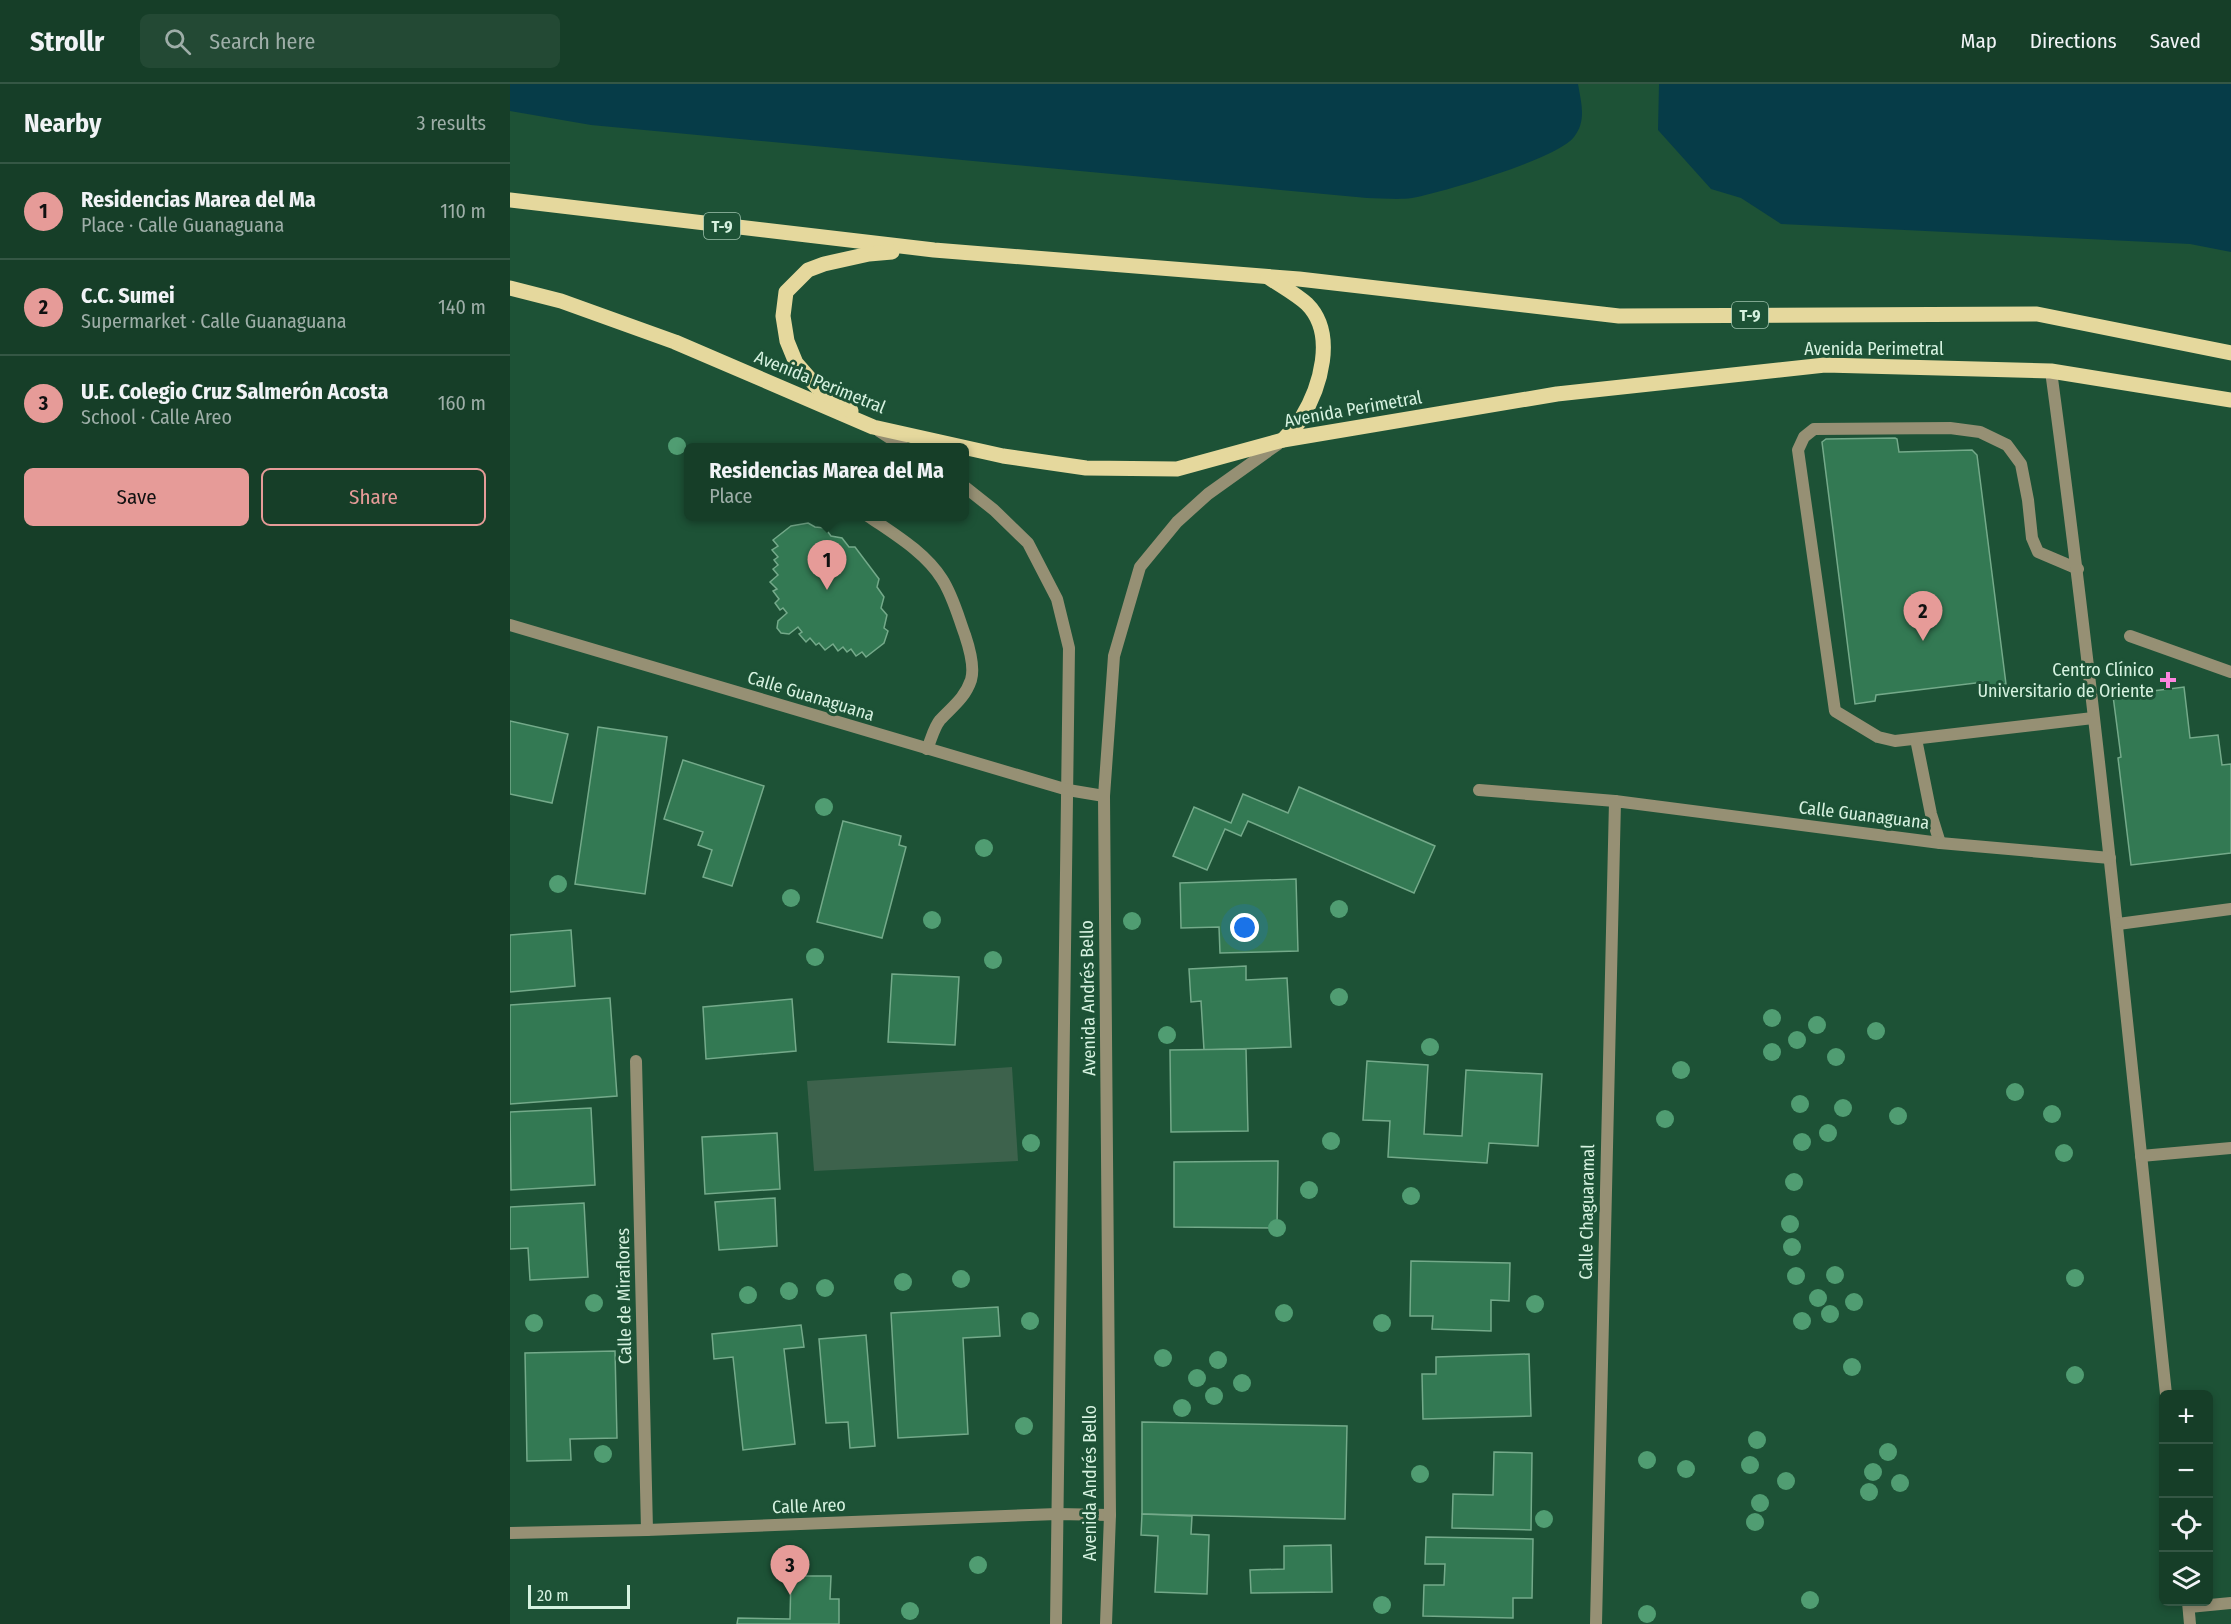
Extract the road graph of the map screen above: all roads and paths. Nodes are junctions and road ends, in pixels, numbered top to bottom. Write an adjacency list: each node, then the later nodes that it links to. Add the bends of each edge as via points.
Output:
1 (510, 200): 2 (main road, Avenida Perimetral / T-9)
2 (934, 250): 3 (main road, Avenida Perimetral / T-9); 8 (main road, T-9, via 869,254 824,264 808,270 786,292 783,316 796,363 817,387)
3 (1267, 277): 5 (main road, Avenida Perimetral / T-9, via 1619,316 2037,315); 9 (main road, via 1308,306 1322,341 1317,388 1301,420)
4 (510, 288): 8 (main road, Avenida Perimetral / T-9, via 561,301 675,342)
5 (2231, 352)
6 (2052, 371): 7 (main road, Avenida Perimetral / T-9); 9 (main road, Avenida Perimetral / T-9, via 1825,366 1557,394); 15 (street)
7 (2231, 400)
8 (873, 427): 10 (street); 11 (main road, Avenida Perimetral / T-9)
9 (1283, 440): 12 (main road, Avenida Perimetral / T-9, via 1177,469 1086,468); 24 (street, Avenida Andrés Bello, via 1208,494 1177,522 1140,567 1114,656)
10 (899, 443)
11 (945, 443)
12 (969, 448)
13 (969, 490): 22 (street, Avenida Andrés Bello, via 1028,543 1057,599 1069,648)
14 (875, 521): 21 (street, via 933,566 953,601 967,642 970,682 957,704 939,721)
15 (2078, 569): 19 (street); 20 (street, via 2038,552 2032,538 2021,464 2007,445 1989,436 1950,428 1814,429 1804,437 1798,450 1835,711 1878,736 1895,741)
16 (510, 626): 21 (street, Calle Guanaguana)
17 (2130, 636): 18 (street)
18 (2231, 672)
19 (2093, 718): 20 (street); 27 (street)
20 (1916, 739): 26 (street)
21 (927, 749): 22 (street, Calle Guanaguana)
22 (1068, 790): 24 (street, Calle Guanaguana); 34 (street, Avenida Andrés Bello)
23 (1479, 790): 25 (street, Calle Guanaguana)
24 (1104, 796): 35 (street, Avenida Andrés Bello)
25 (1615, 801): 26 (street, Calle Guanaguana); 43 (street, Calle Chaguaramal)
26 (1940, 843): 27 (street, Calle Guanaguana)
27 (2110, 858): 29 (street)
28 (2231, 909): 29 (street)
29 (2118, 924): 32 (street)
30 (636, 1061): 36 (street, Calle de Miraflores)
31 (2231, 1148): 32 (street)
32 (2141, 1156): 33 (street)
33 (2165, 1390)
34 (1058, 1514): 35 (street, Calle Areo); 36 (street, Calle Areo); 41 (street, Avenida Andrés Bello)
35 (1110, 1515): 42 (street, Avenida Andrés Bello)
36 (647, 1530): 37 (street, Calle Areo)
37 (510, 1533)
38 (2213, 1603): 39 (street)
39 (2231, 1603)
40 (2189, 1606): 44 (street)
41 (1056, 1624)
42 (1106, 1624)
43 (1596, 1624)
44 (2190, 1624)

